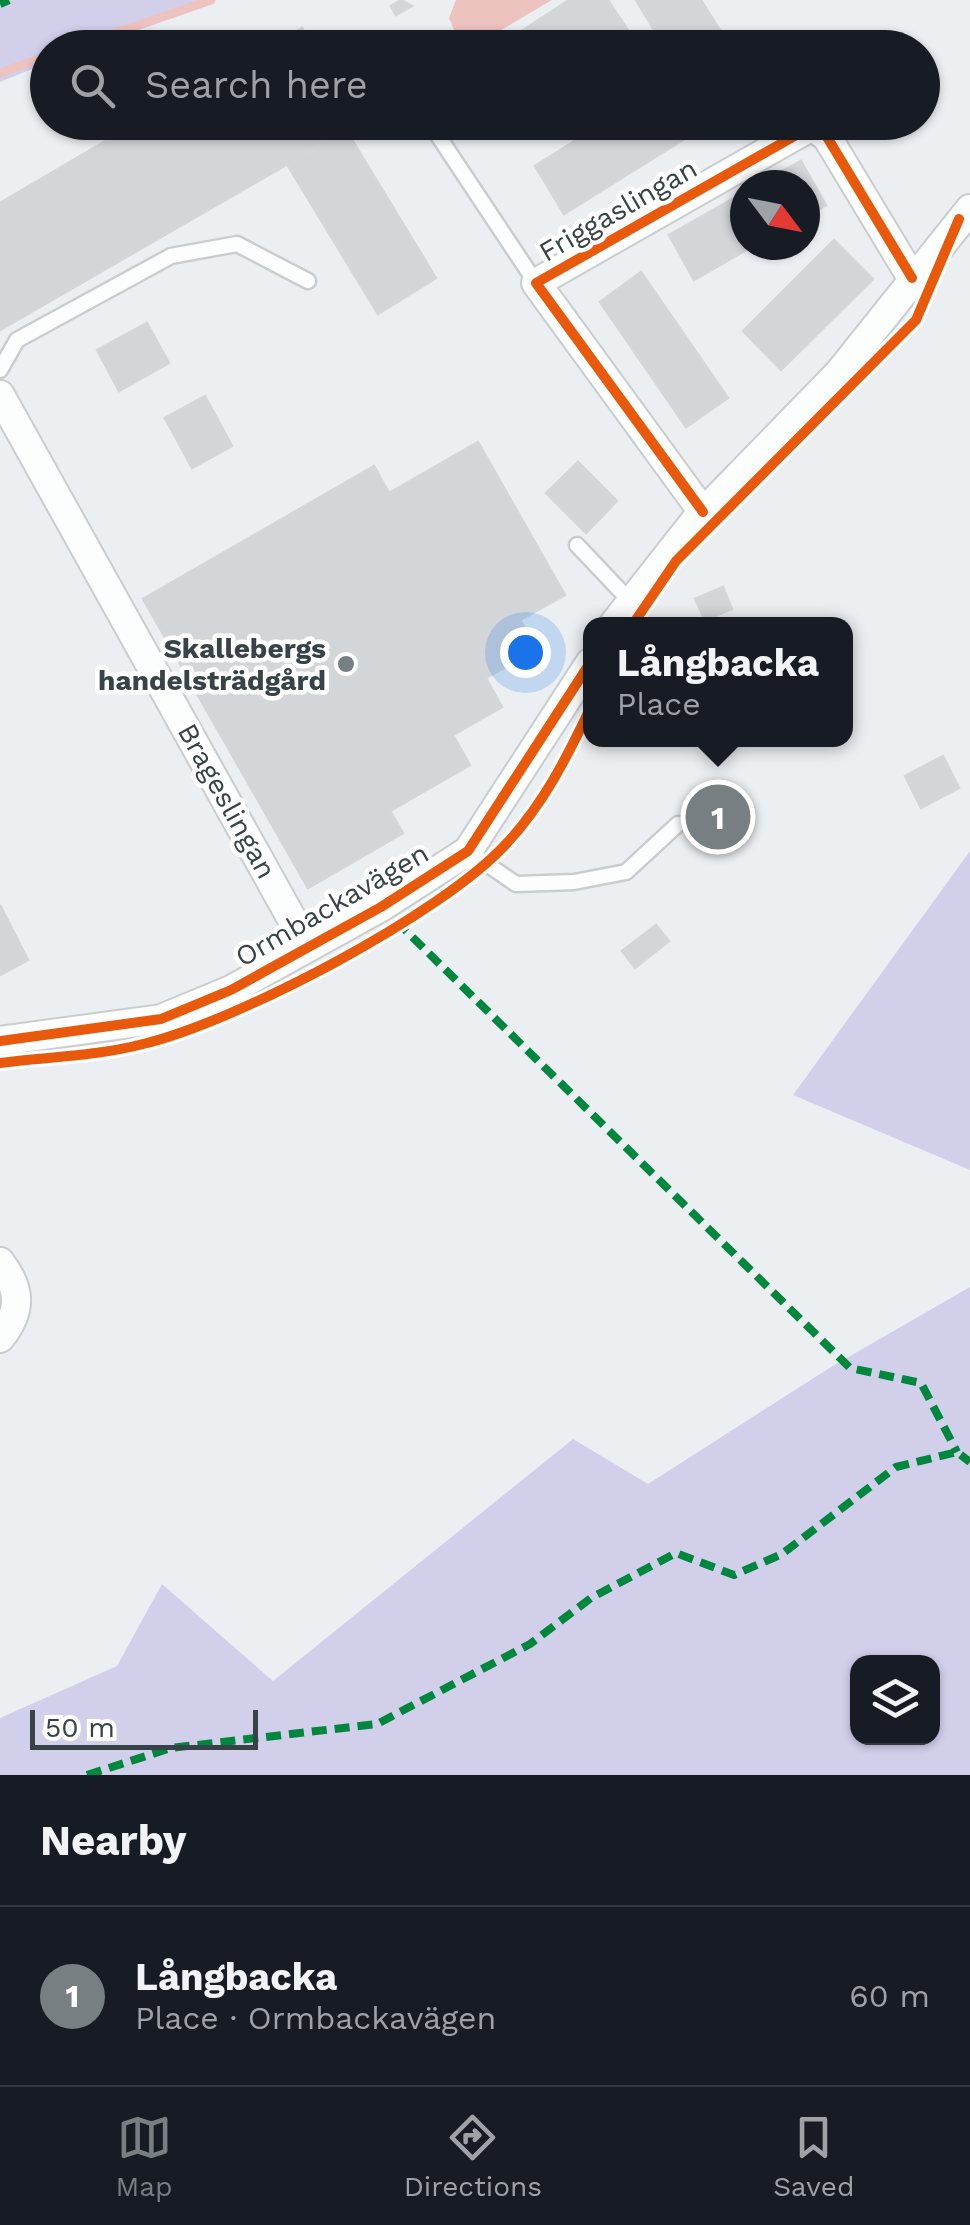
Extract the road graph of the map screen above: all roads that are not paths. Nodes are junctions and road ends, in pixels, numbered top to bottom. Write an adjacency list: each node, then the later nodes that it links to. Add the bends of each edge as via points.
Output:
1 (440, 140): 7 (lane)
2 (787, 140): 7 (street, Friggaslingan)
3 (829, 140): 5 (street, Friggaslingan)
4 (970, 209): 5 (street)
5 (912, 278): 10 (street, via 839,373)
6 (308, 280): 8 (lane, via 237,244 171,256 17,340)
7 (536, 283): 10 (street, Friggaslingan)
8 (0, 370)
9 (0, 395): 16 (street, Brageslingan)
10 (703, 512): 12 (street)
11 (577, 546): 12 (lane)
12 (622, 612)
13 (583, 674): 15 (street, Ormbackavägen)
14 (678, 824): 15 (lane, via 626,872 574,882 516,884)
15 (468, 851): 16 (street, Ormbackavägen)
16 (308, 946): 17 (street, Ormbackavägen, via 232,990 161,1019)
17 (0, 1041)
18 (0, 1262): 19 (street, via 16,1285 17,1304)
19 (0, 1338)

